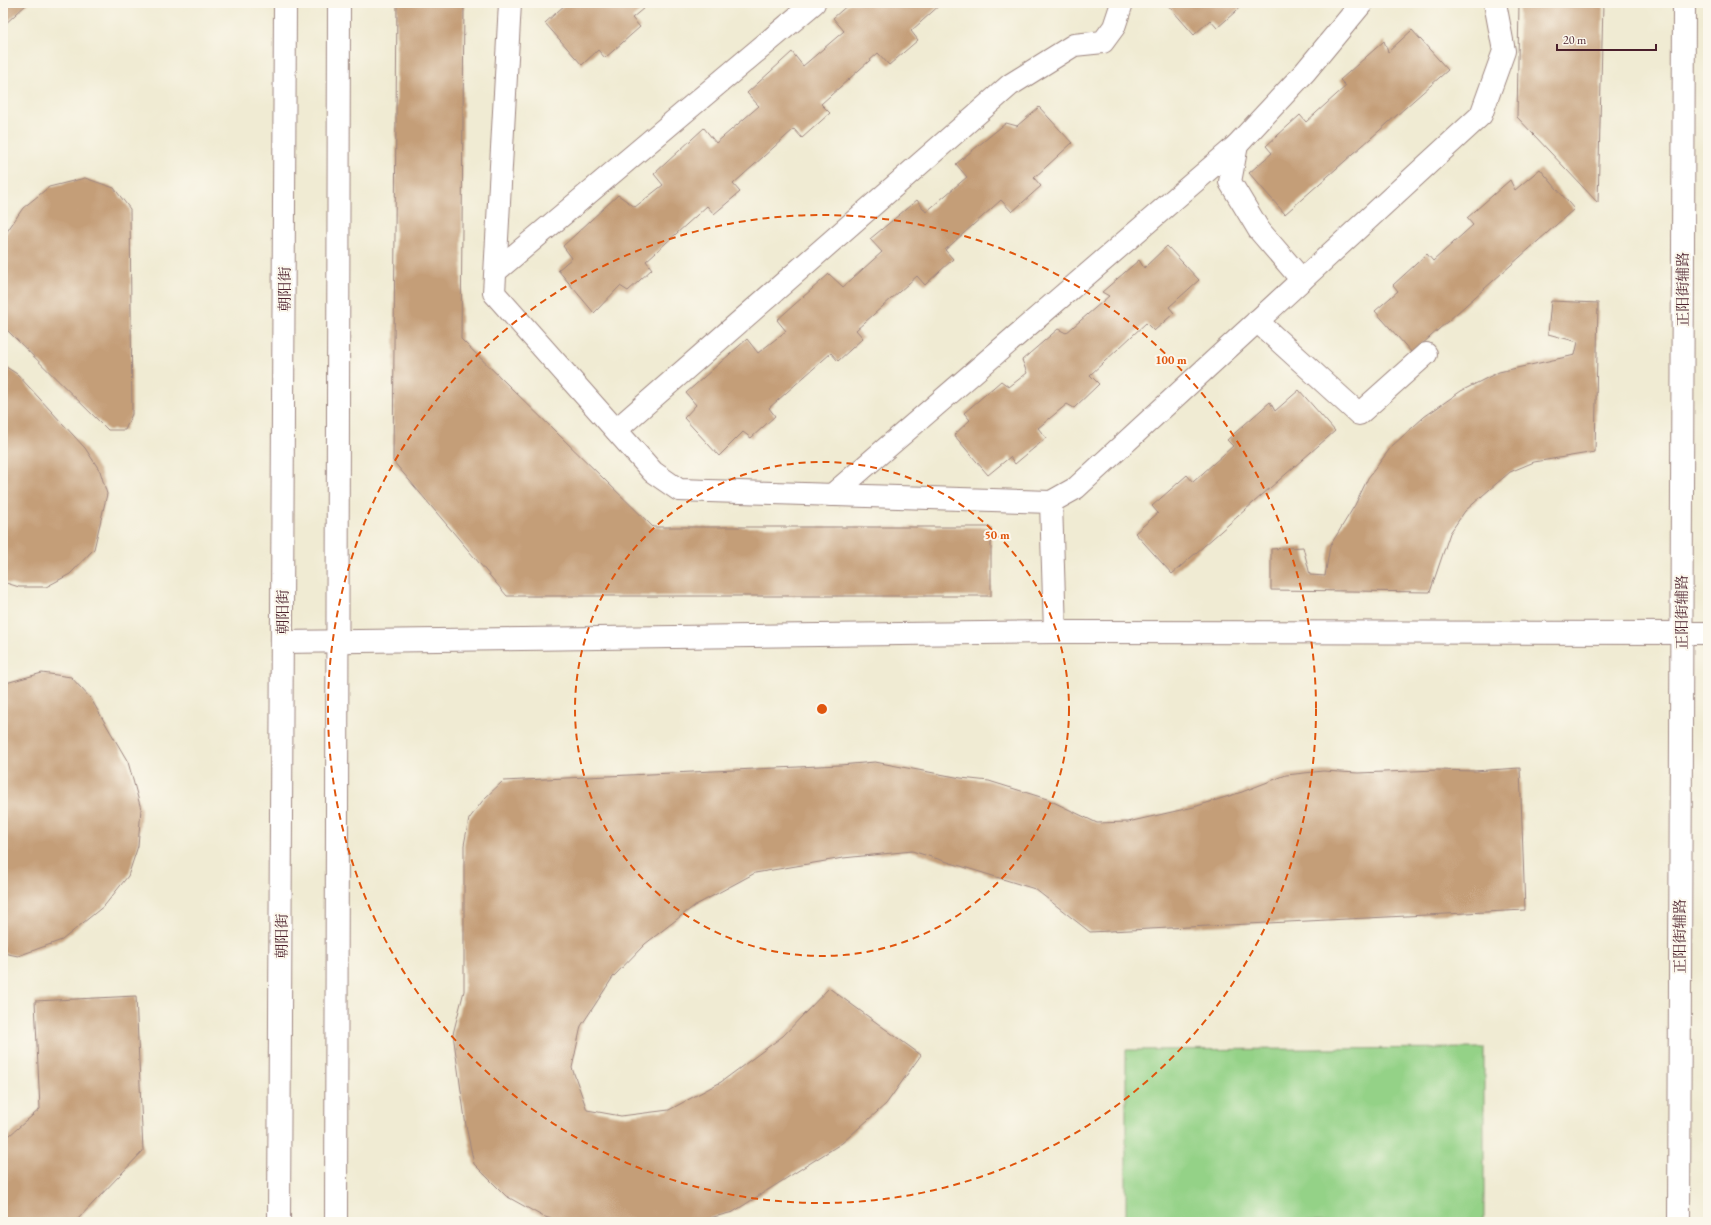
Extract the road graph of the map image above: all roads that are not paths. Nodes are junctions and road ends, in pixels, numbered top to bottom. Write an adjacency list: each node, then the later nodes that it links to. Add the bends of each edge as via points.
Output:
1 (285, 3): 21 (street, 朝阳街)
2 (339, 3): 20 (street)
3 (510, 3): 10 (street)
4 (814, 3): 10 (street)
5 (1122, 3): 14 (street, via 1114,27 1103,42 1074,45 1010,85)
6 (1362, 3): 9 (street, via 1305,72)
7 (1495, 3): 11 (street, via 1504,50 1481,115)
8 (1684, 3): 18 (street, 正阳街辅路)
9 (1236, 145): 11 (street, via 1230,182 1259,230); 15 (street)
10 (496, 271): 14 (street, via 494,293)
11 (1302, 280): 12 (street)
12 (1257, 321): 13 (street, via 1359,414); 16 (street, via 1076,488)
13 (1426, 354)
14 (616, 430): 15 (street, via 653,472 679,490)
15 (832, 495): 16 (street)
16 (1051, 502): 17 (street)
17 (1055, 632): 18 (street); 20 (street)
18 (1680, 633): 19 (street); 24 (street, 正阳街辅路)
19 (1708, 633)
20 (337, 641): 21 (street); 23 (street)
21 (282, 642): 22 (street, 朝阳街)
22 (279, 1222)
23 (336, 1222)
24 (1678, 1222)

